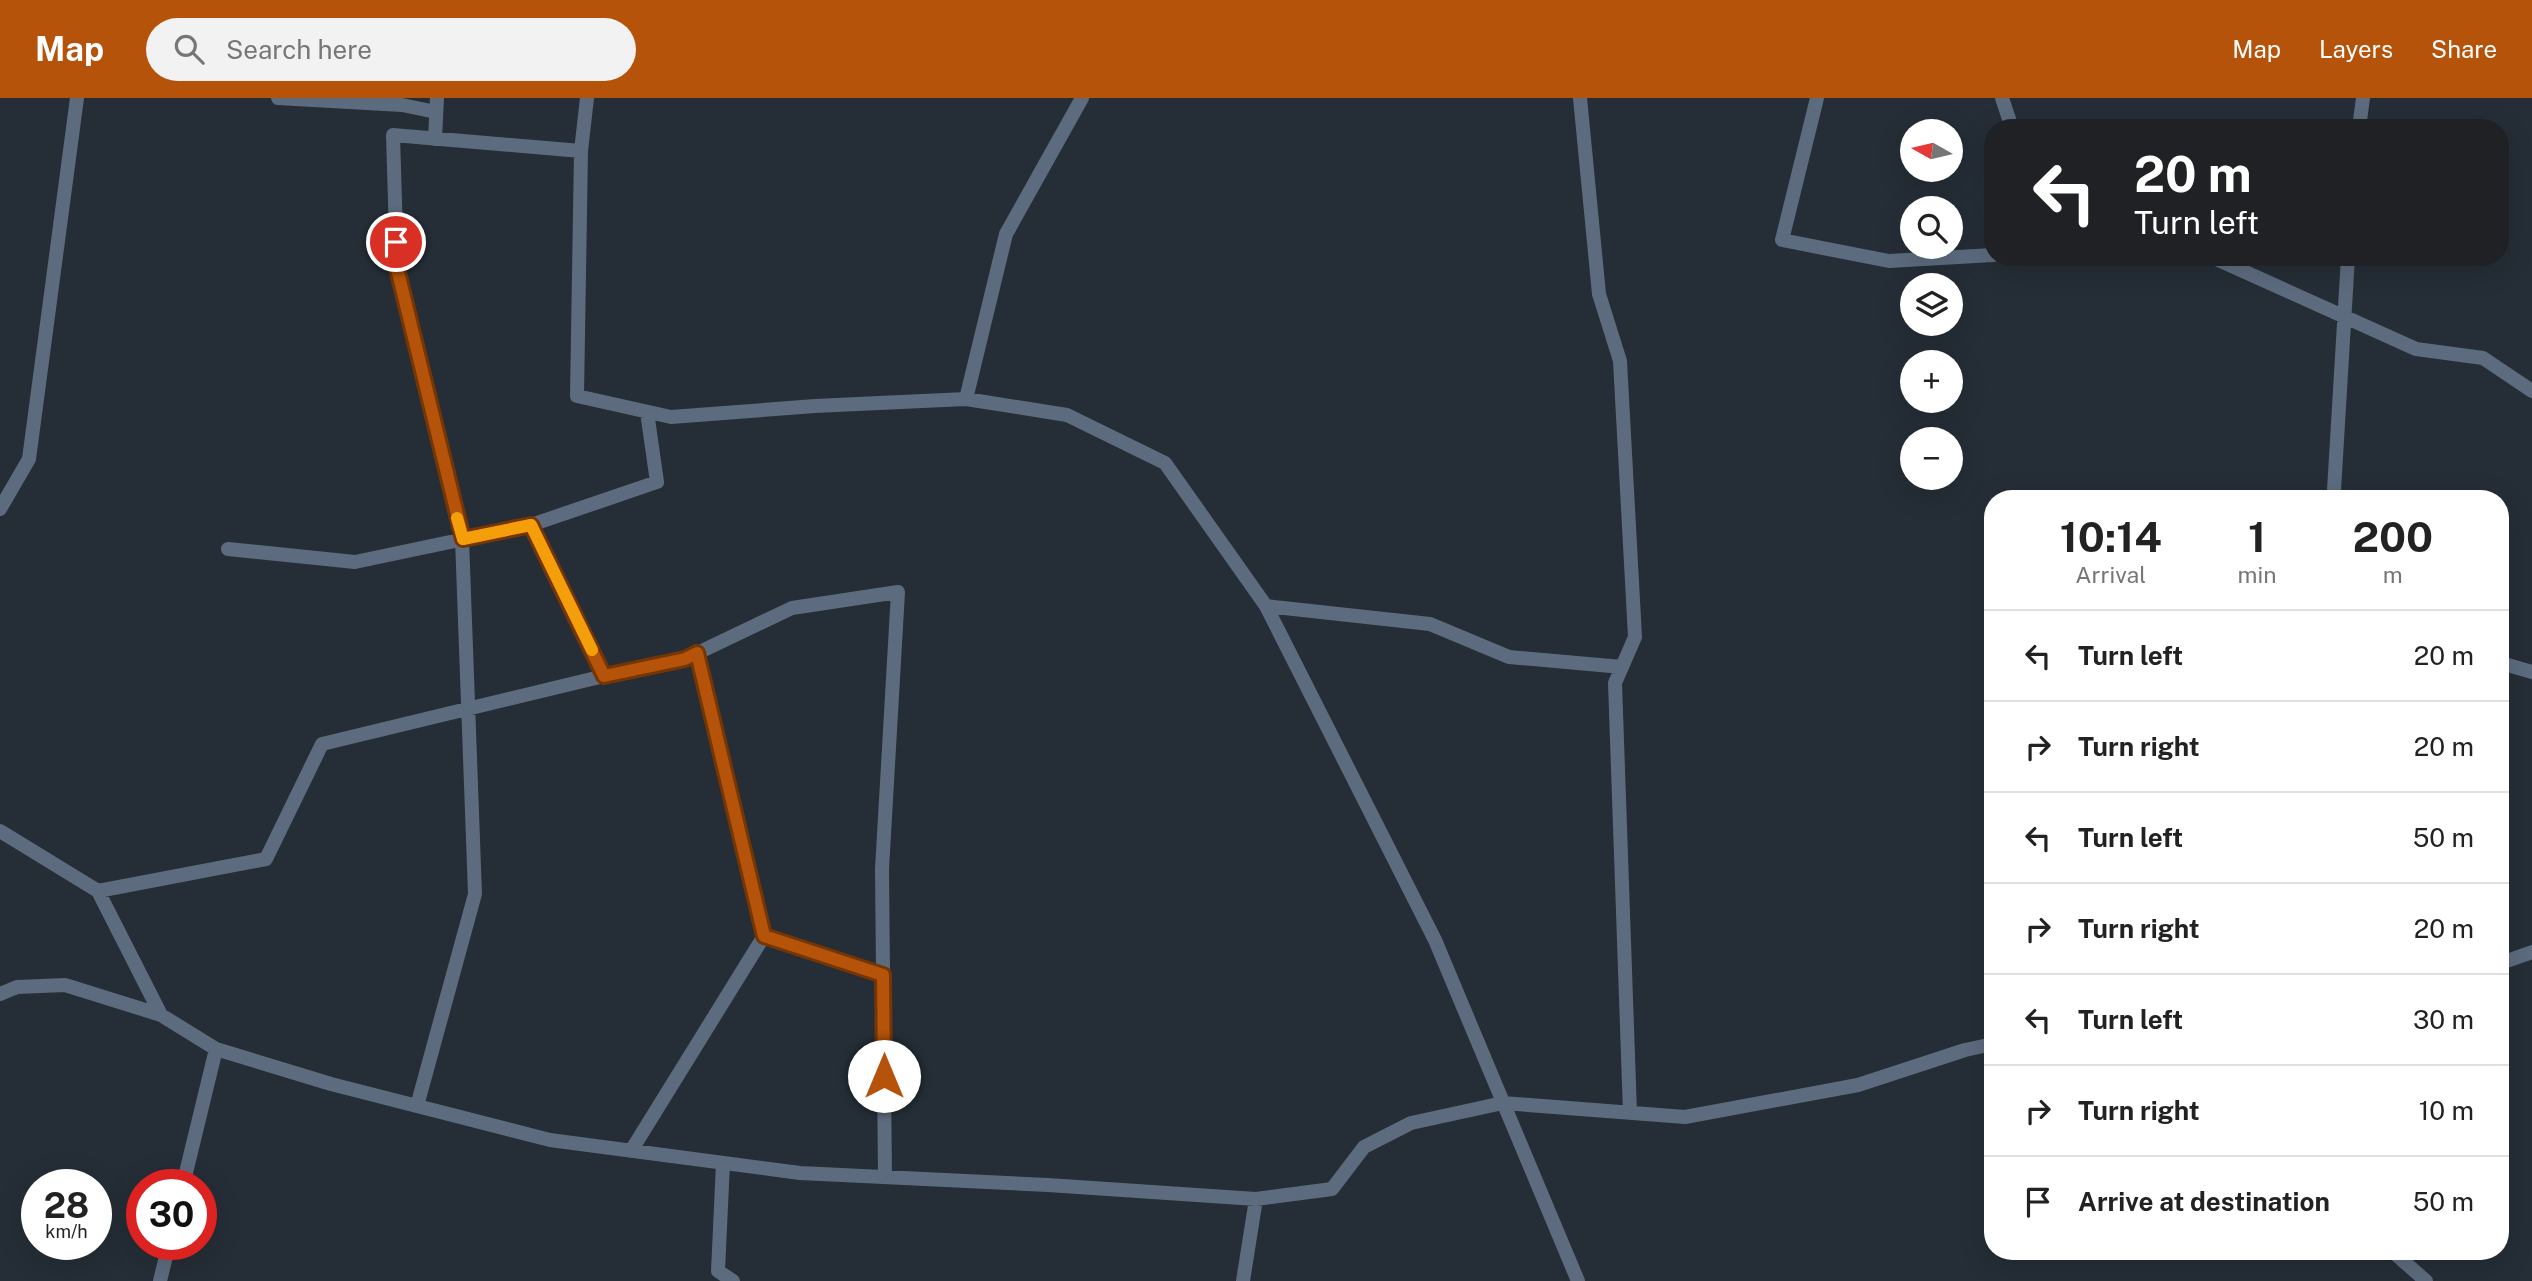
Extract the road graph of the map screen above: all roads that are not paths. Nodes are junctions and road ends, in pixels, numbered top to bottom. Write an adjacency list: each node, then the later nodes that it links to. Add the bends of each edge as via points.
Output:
1 (77, 98): 22 (street, via 29,459)
2 (278, 98): 9 (street)
3 (587, 98): 13 (street)
4 (1082, 98): 19 (street, via 1006,234)
5 (1580, 98): 29 (street, via 1598,294 1620,361 1635,637)
6 (1817, 98): 14 (street, via 1782,240 1889,261)
7 (2002, 98): 10 (street)
8 (2362, 98): 11 (street)
9 (437, 105): 12 (street)
10 (2009, 119)
11 (2360, 119)
12 (435, 139): 13 (street); 24 (street, via 393,135 397,268)
13 (581, 151): 20 (street, via 577,396)
14 (1984, 256)
15 (2232, 266): 17 (street)
16 (2347, 266): 17 (street)
17 (2343, 316): 18 (street, via 2416,349 2483,358); 21 (street)
18 (2532, 391)
19 (966, 399): 20 (street, via 671,417); 26 (street, via 1067,415 1165,463)
20 (647, 412): 23 (street, via 657,482)
21 (2334, 490)
22 (0, 509)
23 (531, 525): 24 (street); 31 (street)
24 (463, 539): 25 (street, via 355,562); 32 (street)
25 (228, 549)
26 (1266, 606): 29 (street, via 1430,624 1509,657); 43 (street, via 1435,940)
27 (697, 653): 31 (street); 35 (street); 38 (street, via 792,608 898,592 882,869)
28 (2509, 665): 30 (street)
29 (1622, 667): 45 (street, via 1615,683)
30 (2532, 672)
31 (604, 676): 32 (street)
32 (469, 709): 34 (street, via 322,744 266,859); 44 (street, via 475,894)
33 (0, 831): 34 (street)
34 (98, 891): 40 (street)
35 (764, 936): 38 (street); 46 (street)
36 (2532, 952): 37 (street)
37 (2509, 961)
38 (883, 975): 49 (street)
39 (0, 994): 40 (street, via 17,988 65,985)
40 (161, 1014): 42 (street)
41 (1984, 1046): 45 (street, via 1858,1085 1685,1117)
42 (216, 1049): 44 (street); 48 (street)
43 (1503, 1103): 45 (street); 50 (street, via 1411,1123 1364,1147 1332,1189); 56 (street)
44 (417, 1106): 46 (street, via 550,1140)
45 (1630, 1113)
46 (631, 1151): 47 (street)
47 (723, 1163): 49 (street, via 800,1174); 54 (street, via 718,1271)
48 (187, 1169)
49 (885, 1177): 50 (street)
50 (1256, 1199): 55 (street)
51 (165, 1260): 53 (street)
52 (2402, 1260): 57 (street)
53 (160, 1281)
54 (733, 1281)
55 (1243, 1281)
56 (1578, 1281)
57 (2426, 1281)

